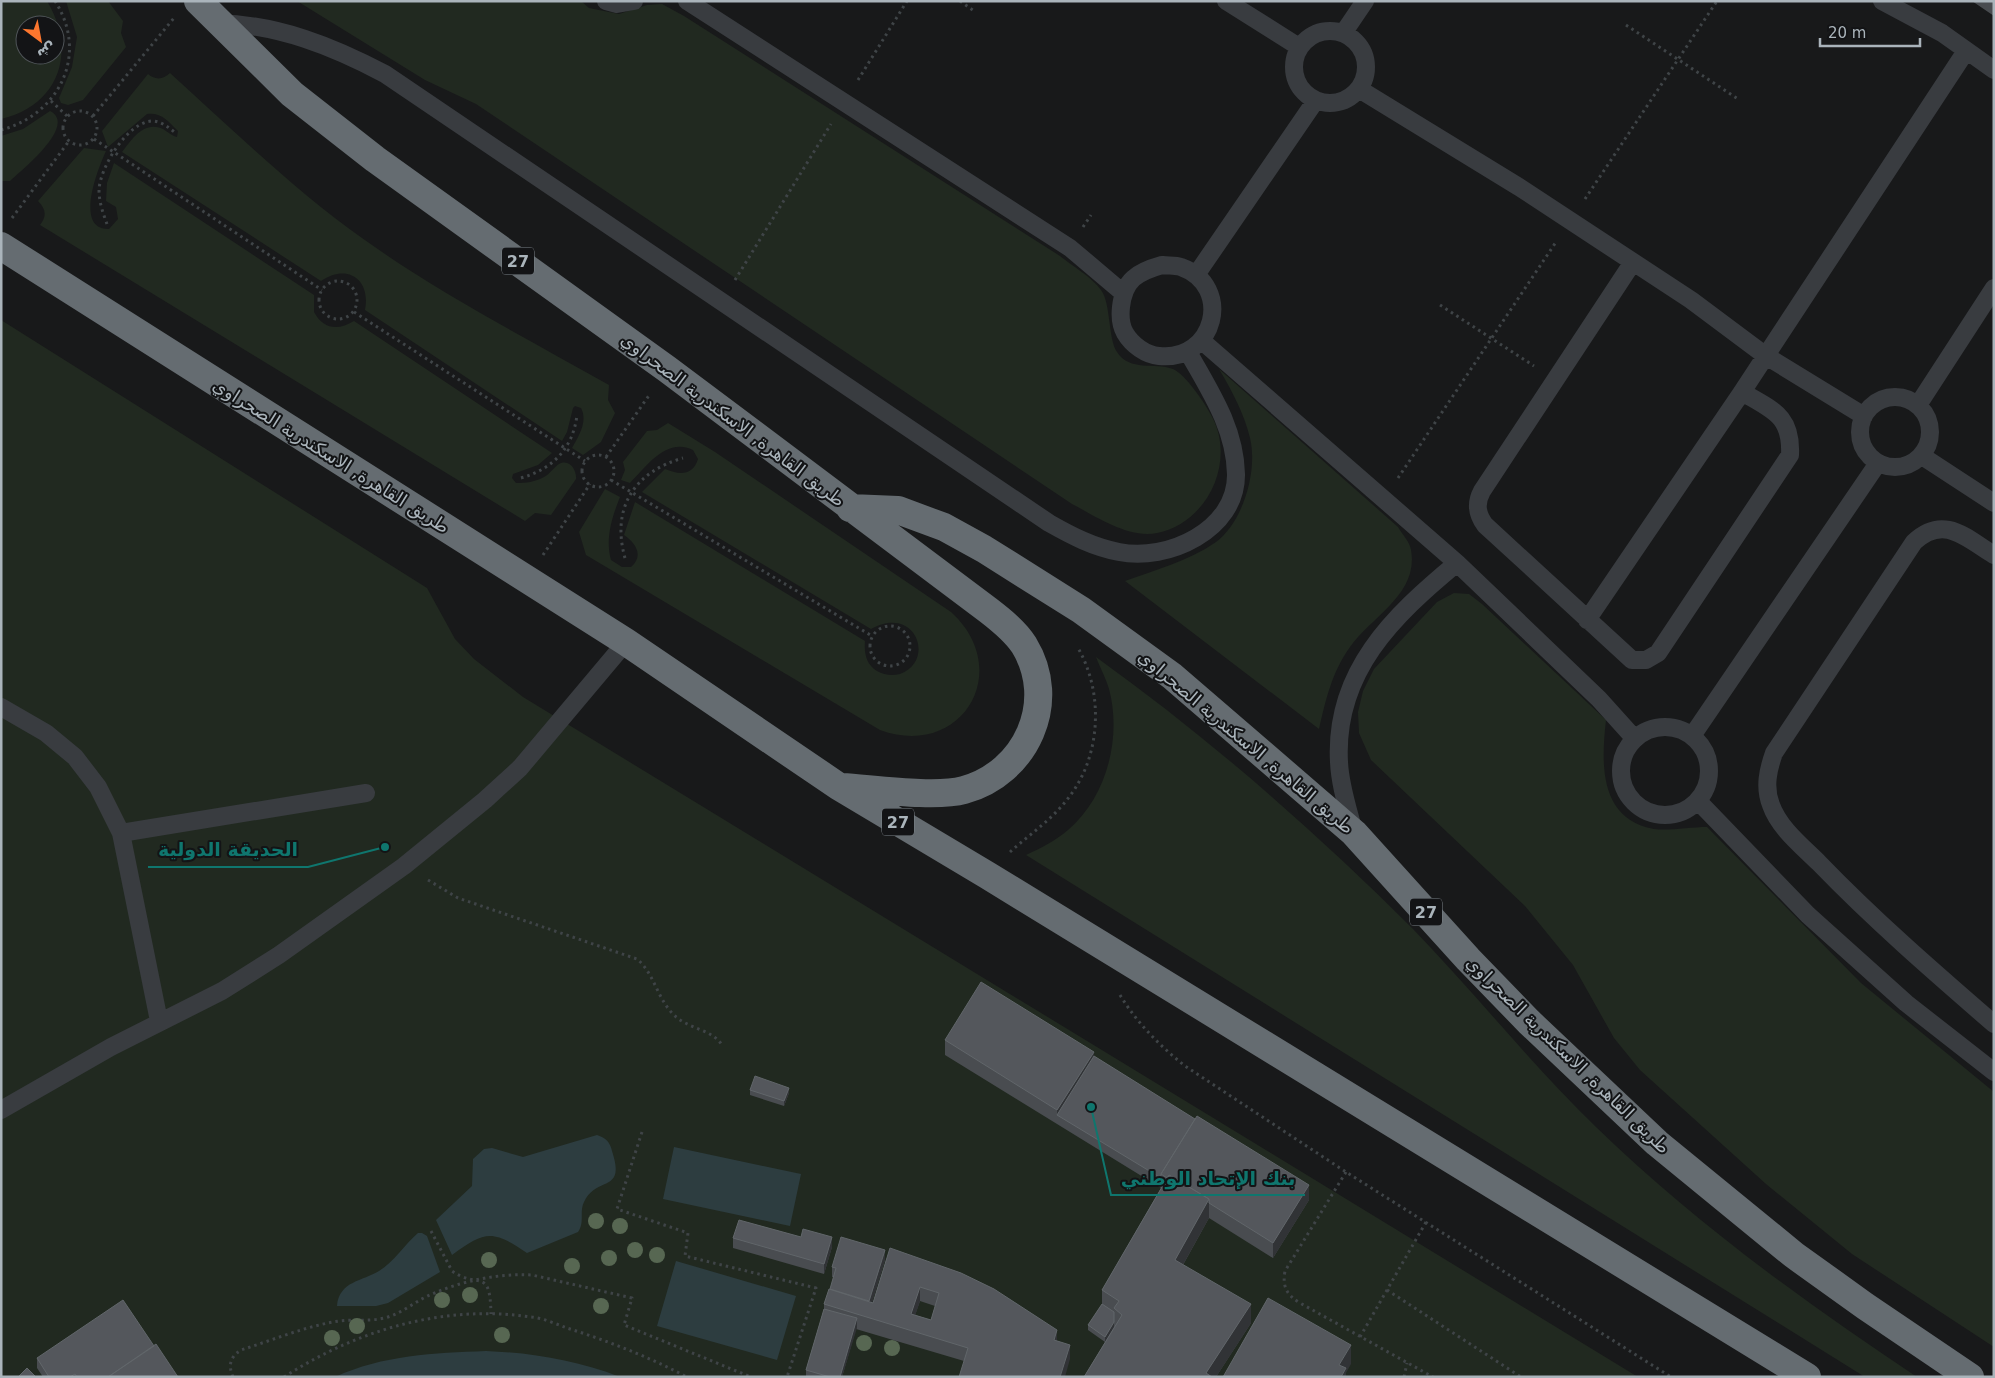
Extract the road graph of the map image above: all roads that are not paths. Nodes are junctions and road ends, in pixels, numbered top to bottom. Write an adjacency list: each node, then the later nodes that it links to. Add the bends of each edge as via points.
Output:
1 (198, 1): 8 (highway, طريق القاهرة, الاسكندرية الصحراوي / 27)
2 (606, 1): 3 (lane, via 617,4)
3 (634, 1)
4 (687, 1): 19 (lane, via 1070,248)
5 (1226, 1): 10 (lane)
6 (1365, 1): 9 (lane)
7 (1882, 1): 11 (lane, via 1917,18)
8 (218, 23): 21 (lane, via 244,24 303,37 385,74 1049,523 1090,545 1121,553 1166,552 1195,539 1229,506 1236,476 1232,438 1221,411); 29 (highway, طريق القاهرة, الاسكندرية الصحراوي / 27, via 292,94 375,159 667,369)
9 (1344, 32): 10 (lane, via 1327,30 1310,36); 13 (lane, via 1357,42 1365,57 1365,74)
10 (1299, 47): 14 (lane, via 1293,62 1295,78 1303,91)
11 (1966, 51): 12 (lane); 22 (lane)
12 (1994, 70)
13 (1359, 89): 14 (lane, via 1346,99 1331,103); 16 (lane)
14 (1316, 100): 17 (lane)
15 (4, 236): 33 (highway, طريق القاهرة, الاسكندرية الصحراوي / 27, via 526,580)
16 (1632, 262): 22 (lane, via 1691,300); 32 (lane, via 1482,491 1477,507 1485,525)
17 (1196, 275): 19 (lane, via 1180,267 1162,265 1144,270); 20 (lane, via 1207,289 1213,307 1211,324)
18 (1994, 288): 24 (lane)
19 (1122, 292): 21 (lane, via 1120,316 1125,333 1137,347 1152,355 1170,357)
20 (1202, 341): 21 (lane); 31 (lane)
21 (1188, 352)
22 (1766, 356): 23 (lane); 25 (lane)
23 (1742, 392): 32 (lane); 32 (lane, via 1783,419 1791,440 1790,455 1658,653 1646,660 1632,660)
24 (1918, 405): 25 (lane, via 1909,399 1888,398 1870,407); 26 (lane, via 1930,424 1931,435)
25 (1864, 416): 27 (lane, via 1860,429 1861,443)
26 (1922, 456): 27 (lane, via 1913,464 1902,467 1890,468); 28 (lane)
27 (1878, 463): 35 (lane)
28 (1994, 503)
29 (850, 508): 37 (highway, 27, via 1008,626 1034,665 1038,688 1031,734 1020,754 984,783 962,791 937,793); 41 (highway, طريق القاهرة, الاسكندرية الصحراوي / 27, via 898,510 944,526 1081,610 1172,676)
30 (1994, 555): 43 (lane, via 1946,528 1934,529 1914,542 1774,753 1768,769 1767,786 1770,804 1778,820 1802,846 1894,937)
31 (1457, 563): 36 (lane, via 1599,699); 41 (lane, via 1422,592 1391,625 1363,660 1352,684 1340,726 1339,761)
32 (1587, 620)
33 (626, 642): 37 (highway, طريق القاهرة, الاسكندرية الصحراوي / 27); 42 (lane, via 520,768 404,866 279,955 222,991)
34 (1, 707): 40 (lane, via 46,733 75,757 98,787)
35 (1692, 736): 36 (lane, via 1669,726 1645,732); 39 (lane, via 1707,755 1710,768 1705,792)
36 (1635, 739): 39 (lane, via 1622,761 1623,786 1630,798 1650,813 1663,816 1682,812)
37 (838, 786): 46 (highway, طريق القاهرة, الاسكندرية الصحراوي / 27)
38 (366, 793): 40 (lane)
39 (1698, 801): 44 (lane, via 1808,915 1906,1003)
40 (121, 833): 42 (lane)
41 (1354, 833): 47 (highway, طريق القاهرة, الاسكندرية الصحراوي / 27, via 1522,1015 1657,1143 1794,1255)
42 (159, 1021): 45 (lane)
43 (1994, 1024)
44 (1994, 1072)
45 (1, 1110)
46 (1807, 1377)
47 (1970, 1377)

